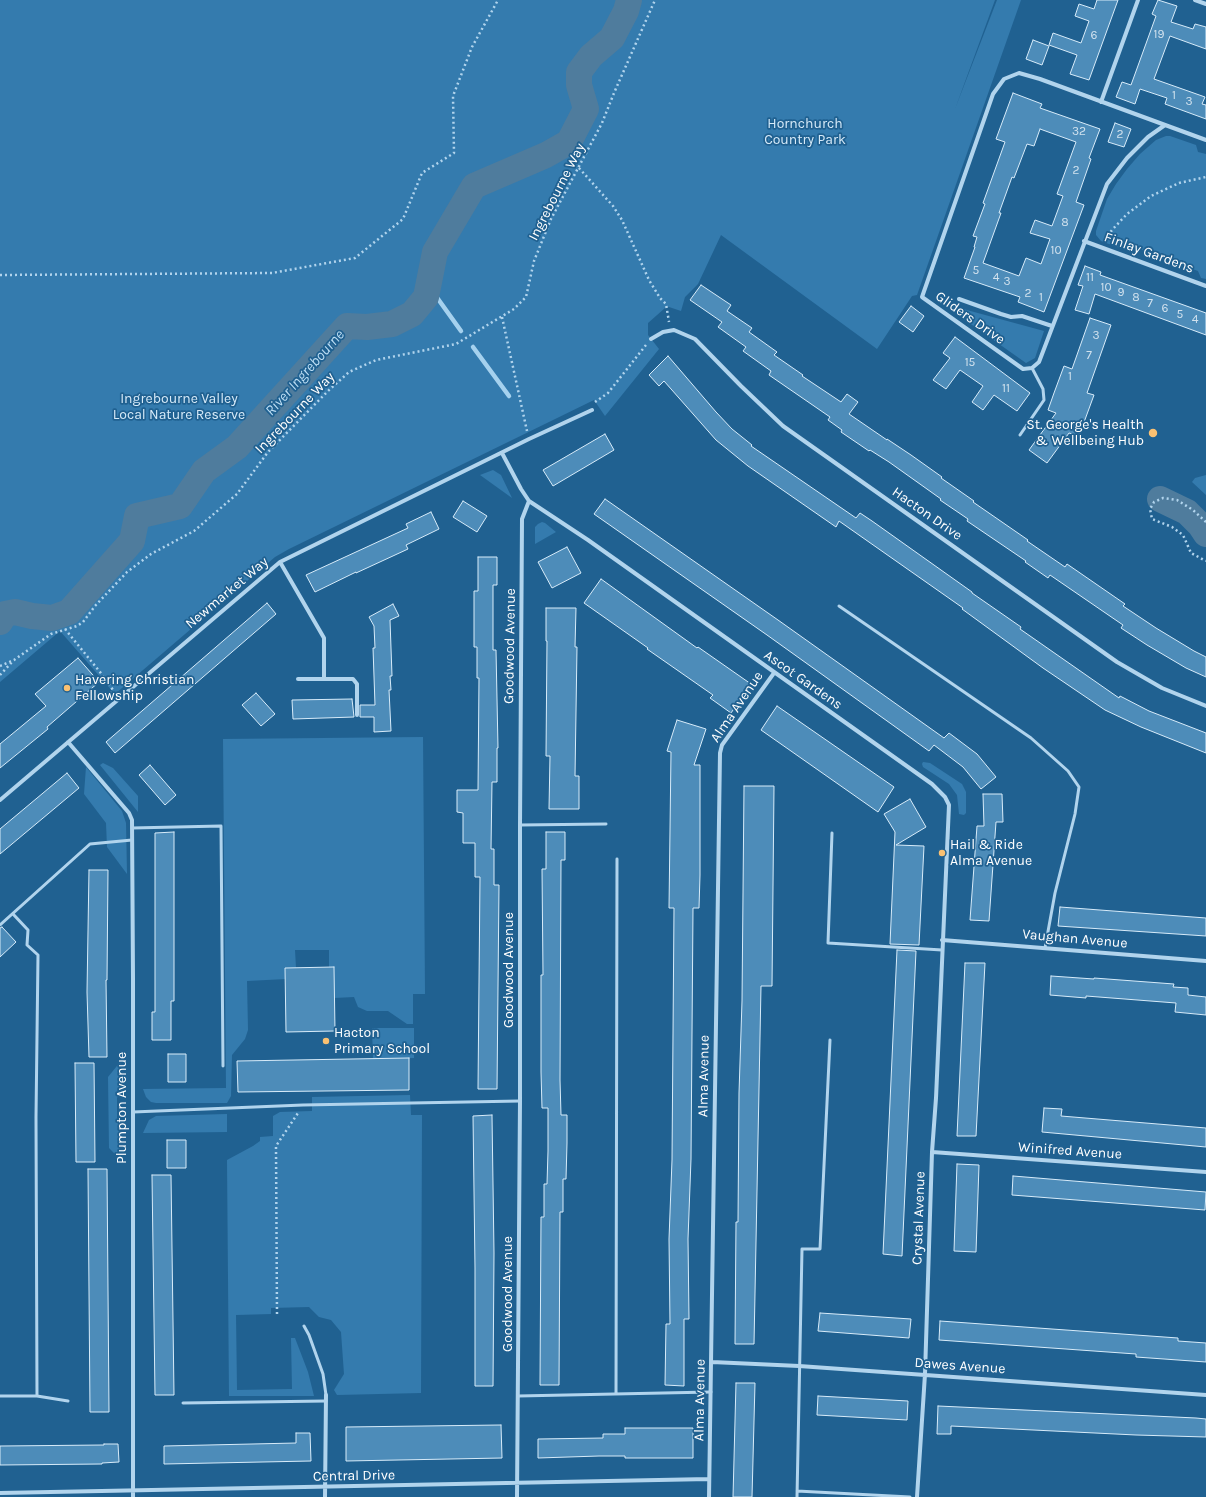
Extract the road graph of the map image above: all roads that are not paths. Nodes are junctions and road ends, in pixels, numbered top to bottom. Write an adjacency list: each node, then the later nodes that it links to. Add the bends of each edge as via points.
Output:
1 (1138, 0): 4 (street)
2 (1195, 0): 3 (street)
3 (1206, 4)
4 (1101, 102): 5 (street); 12 (street, Gliders Drive, via 1019,73 1004,79 993,94 922,297 1023,369)
5 (1164, 125): 6 (street); 7 (street, via 1127,158 1107,184)
6 (1206, 140)
7 (1084, 241): 8 (street, Finlay Gardens); 10 (street)
8 (1206, 286)
9 (959, 299): 10 (street, via 1011,317 1022,316)
10 (1052, 326): 12 (street, via 1039,362)
11 (651, 339): 22 (street, Hacton Drive, via 671,330 695,339 783,426 1110,658 1162,688)
12 (1032, 368): 14 (lane, via 1043,389 1044,400)
13 (592, 410): 15 (street, Newmarket Way)
14 (1020, 435)
15 (502, 453): 16 (street); 17 (street, Newmarket Way)
16 (529, 501): 19 (street, Ascot Gardens); 27 (street, Goodwood Avenue, via 522,519)
17 (280, 562): 20 (street, via 324,638); 24 (street, Newmarket Way)
18 (840, 606): 35 (lane, via 1031,738 1068,771 1079,787)
19 (774, 673): 34 (street, Ascot Gardens, via 932,784 945,797 949,805); 45 (street, Alma Avenue, via 722,745 720,753)
20 (324, 678): 21 (street); 23 (street, via 352,679 357,684)
21 (298, 679)
22 (1206, 706)
23 (357, 715)
24 (68, 742): 25 (street, Newmarket Way); 28 (street, Plumpton Avenue, via 129,813)
25 (0, 800)
26 (606, 824): 27 (lane)
27 (520, 825): 40 (street, Goodwood Avenue)
28 (132, 828): 30 (street, Plumpton Avenue); 39 (lane, via 221,826)
29 (832, 833): 36 (lane, via 828,943)
30 (132, 840): 32 (lane, via 90,844); 41 (street, Plumpton Avenue)
31 (617, 858): 49 (lane)
32 (13, 914): 33 (lane); 52 (lane, via 28,930 28,945 38,955)
33 (0, 925)
34 (942, 940): 35 (street, Vaughan Avenue); 36 (street, Crystal Avenue)
35 (1045, 948): 37 (street, Vaughan Avenue)
36 (942, 950): 42 (street, Crystal Avenue)
37 (1206, 961)
38 (830, 1040): 46 (lane, via 820,1249 802,1249)
39 (223, 1066)
40 (520, 1101): 41 (lane, via 303,1105); 53 (street, Goodwood Avenue)
41 (133, 1112): 60 (street, Plumpton Avenue)
42 (932, 1152): 43 (street, Winifred Avenue); 47 (street, Crystal Avenue)
43 (1206, 1172)
44 (304, 1326): 54 (lane, via 324,1374)
45 (712, 1362): 46 (street, Dawes Avenue); 48 (street, Alma Avenue)
46 (799, 1366): 47 (street, Dawes Avenue); 61 (lane)
47 (925, 1374): 50 (street, Dawes Avenue); 69 (street, Crystal Avenue)
48 (711, 1392): 49 (lane); 57 (street, Alma Avenue)
49 (616, 1393): 53 (lane)
50 (1206, 1395)
51 (0, 1396): 52 (lane)
52 (37, 1396): 55 (lane)
53 (518, 1396): 58 (street, Goodwood Avenue)
54 (326, 1398): 56 (lane); 59 (street)
55 (68, 1401)
56 (183, 1403)
57 (709, 1480): 58 (street, Central Drive); 66 (street, Alma Avenue)
58 (517, 1484): 59 (street, Central Drive); 65 (street, Goodwood Avenue)
59 (324, 1487): 60 (street, Central Drive); 64 (street)
60 (132, 1491): 62 (street, Central Drive); 63 (street, Plumpton Avenue)
61 (798, 1491): 67 (lane); 68 (lane)
62 (0, 1493)
63 (132, 1497)
64 (324, 1497)
65 (517, 1497)
66 (709, 1497)
67 (797, 1497)
68 (910, 1497)
69 (917, 1497)

